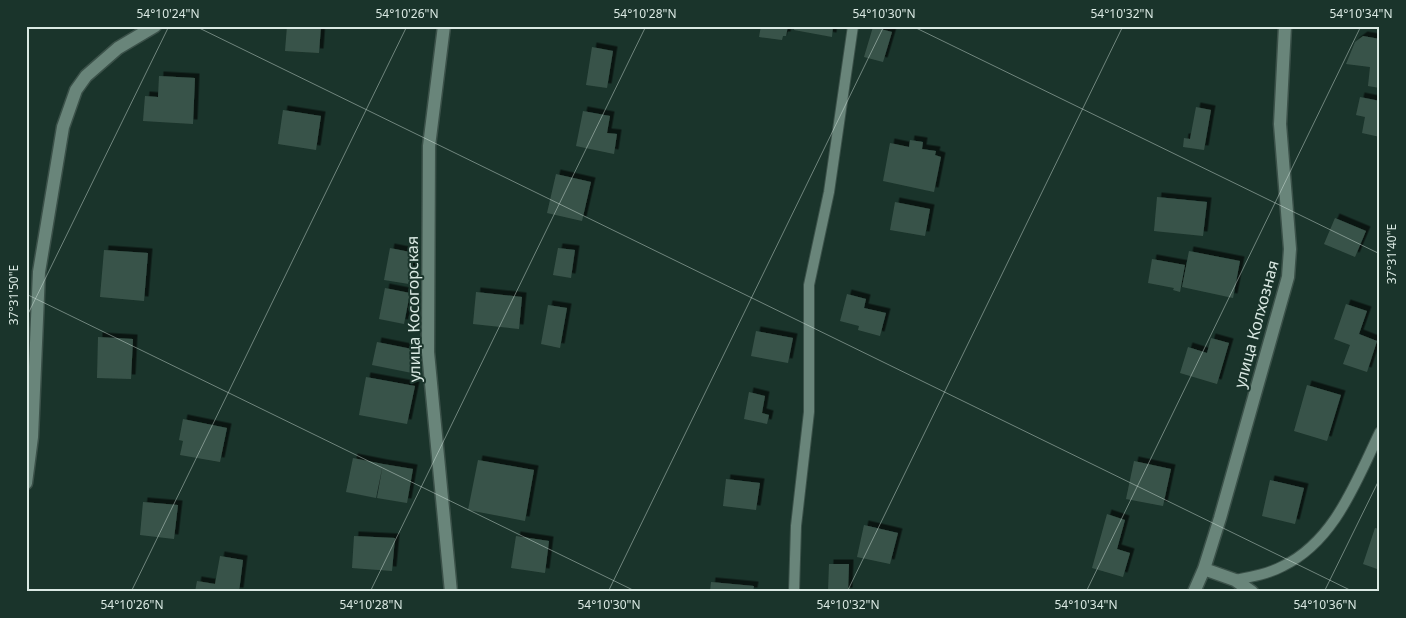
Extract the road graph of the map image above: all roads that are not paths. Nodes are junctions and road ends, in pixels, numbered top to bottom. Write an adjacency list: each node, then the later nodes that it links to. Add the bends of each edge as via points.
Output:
1 (154, 26): 5 (street, via 108,56 76,90 63,127)
2 (444, 26): 10 (street, улица Косогорская, via 429,146 428,352)
3 (853, 26): 11 (lane, via 828,192 809,285 809,412 796,526)
4 (1285, 26): 8 (street, улица Колхозная, via 1280,124 1290,264 1275,329)
5 (32, 271): 7 (street, via 32,438)
6 (1380, 432): 9 (lane, via 1345,502 1315,544 1282,567)
7 (26, 483)
8 (1204, 569): 9 (street); 12 (street, улица Колхозная)
9 (1235, 580): 13 (street)
10 (450, 592)
11 (794, 592)
12 (1194, 592)
13 (1252, 592)

